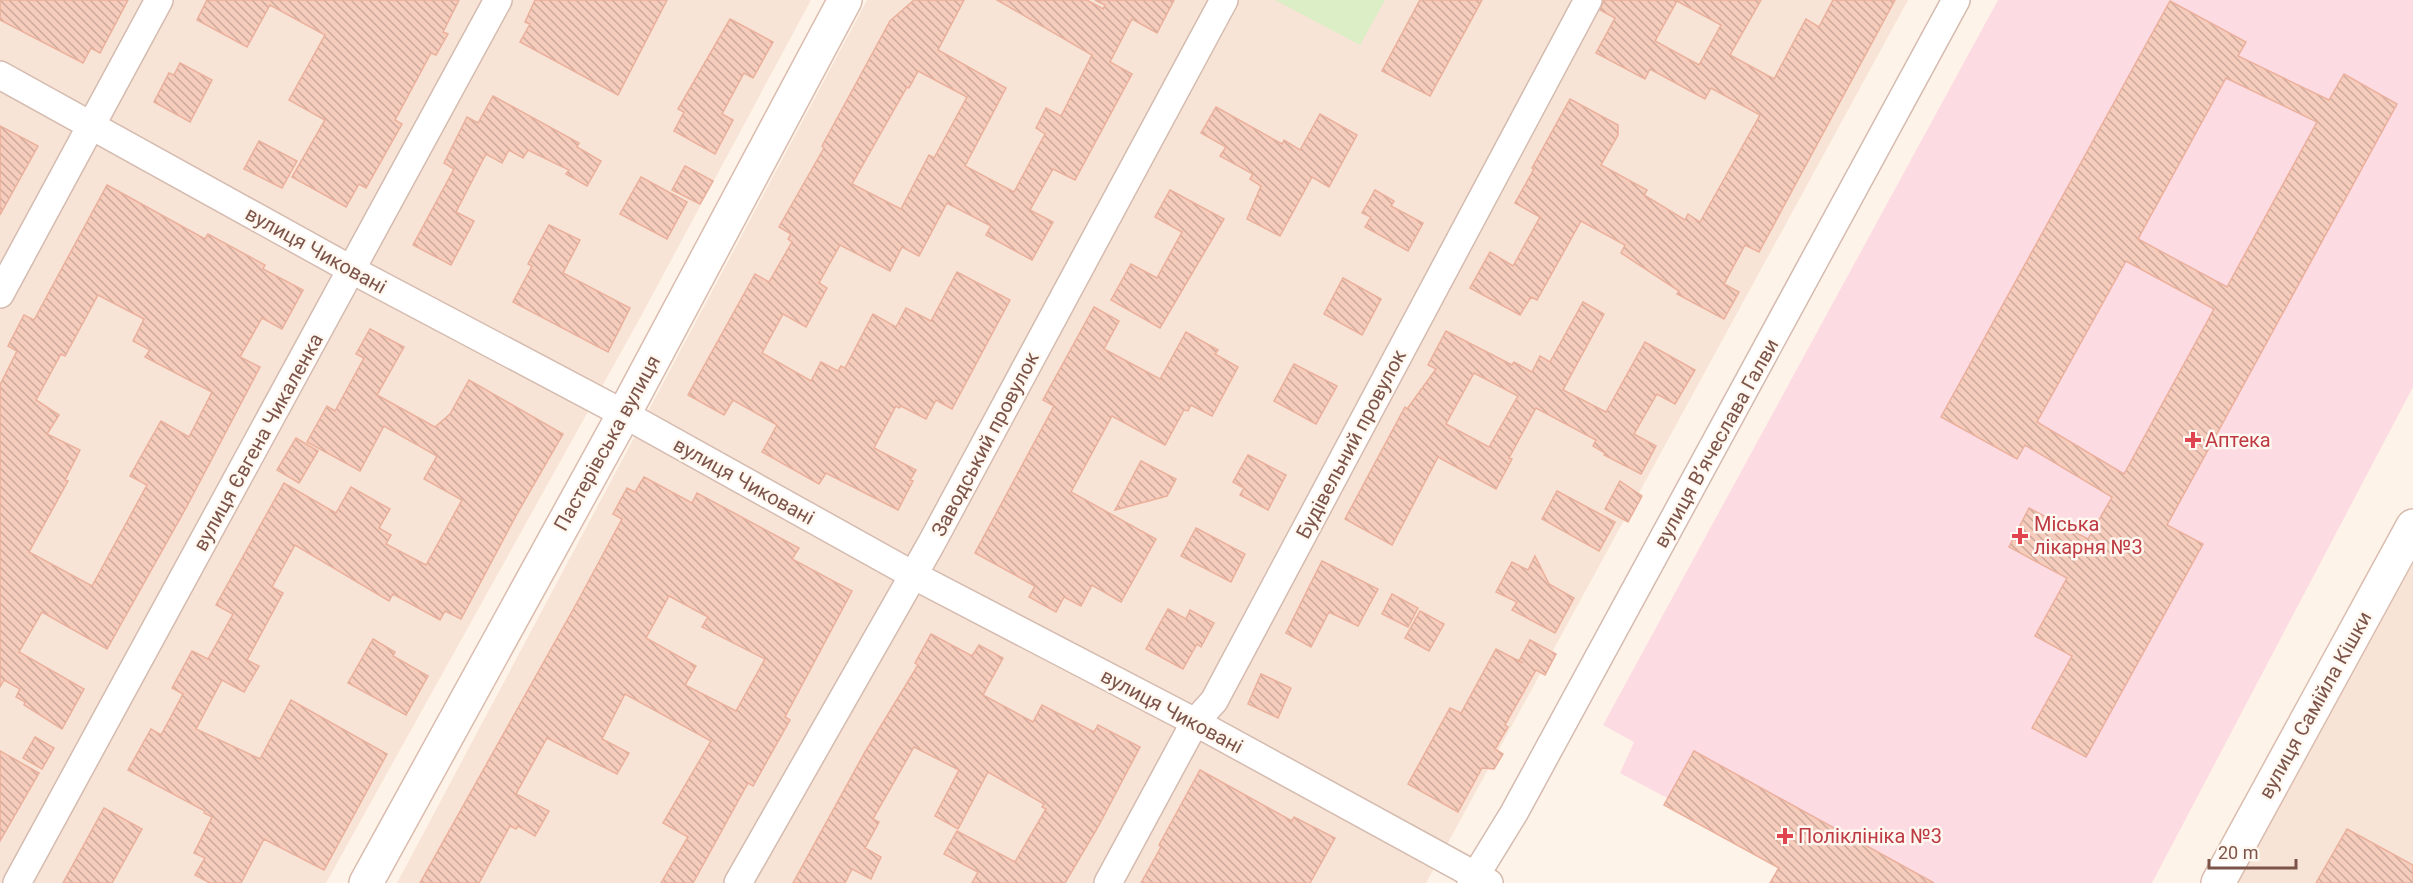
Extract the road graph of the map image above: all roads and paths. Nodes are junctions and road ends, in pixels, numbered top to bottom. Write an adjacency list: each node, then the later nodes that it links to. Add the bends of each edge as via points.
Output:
1 (159, 0): 8 (street)
2 (498, 0): 9 (street, вулиця Євгена Чикаленка)
3 (845, 0): 11 (main road, Пастерівська вулиця)
4 (1224, 0): 13 (street, Заводський провулок)
5 (1588, 0): 14 (street, Будівельний провулок, via 1214,701)
6 (1956, 0): 15 (street, вулиця Вʼячеслава Галви)
7 (0, 75): 8 (street, вулиця Чиковані)
8 (91, 126): 9 (street, вулиця Чиковані); 10 (street)
9 (352, 270): 11 (street, вулиця Чиковані); 16 (street, вулиця Євгена Чикаленка)
10 (0, 294)
11 (624, 414): 13 (street, вулиця Чиковані); 17 (main road, Пастерівська вулиця)
12 (2413, 526): 20 (main road, вулиця Самійла Кішки)
13 (913, 575): 14 (street, вулиця Чиковані); 18 (street, Заводський провулок)
14 (1195, 722): 15 (street, вулиця Чиковані); 19 (street, Будівельний провулок)
15 (1478, 880)
16 (17, 883)
17 (366, 883)
18 (738, 883)
19 (1108, 883)
20 (2218, 883)

